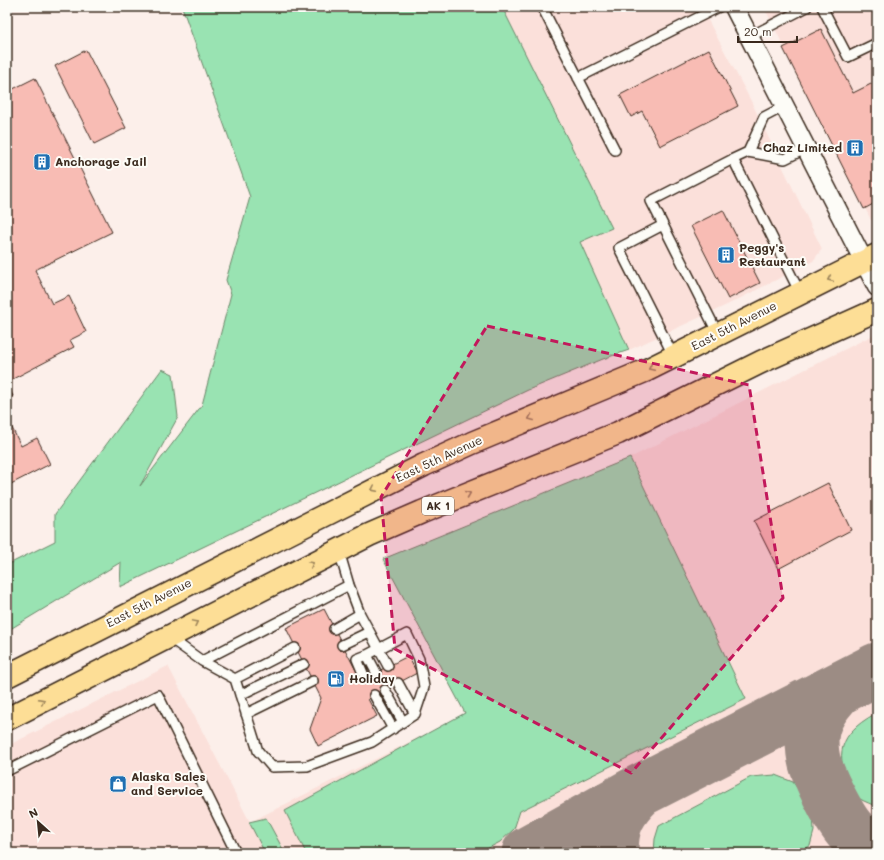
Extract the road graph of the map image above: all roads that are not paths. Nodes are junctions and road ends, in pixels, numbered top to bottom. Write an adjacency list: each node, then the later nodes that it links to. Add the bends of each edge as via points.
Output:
1 (542, 7): 8 (lane)
2 (719, 7): 8 (lane)
3 (734, 7): 6 (street)
4 (807, 7): 6 (lane)
5 (822, 7): 7 (lane, via 848,57)
6 (749, 37): 9 (street)
7 (877, 43)
8 (578, 78): 11 (lane)
9 (785, 106): 10 (street); 12 (lane, via 764,117)
10 (806, 148): 12 (lane, via 785,159); 15 (street)
11 (615, 150)
12 (748, 152): 13 (lane)
13 (734, 159): 14 (lane, via 651,201); 17 (lane)
14 (663, 225): 19 (lane); 20 (lane, via 619,248)
15 (871, 259): 16 (street); 17 (highway, East 5th Avenue, one-way to 17)
16 (877, 287)
17 (800, 293): 19 (highway, East 5th Avenue)
18 (877, 310): 21 (highway, AK 1, one-way to 18, via 410,517 618,433 761,362)
19 (718, 334): 20 (highway, East 5th Avenue)
20 (674, 357): 35 (highway, East 5th Avenue, one-way to 35, via 424,465)
21 (339, 550): 22 (lane); 26 (highway, AK 1, one-way to 21)
22 (349, 585): 23 (lane); 31 (lane)
23 (360, 614): 24 (lane); 25 (lane)
24 (334, 629)
25 (369, 632): 27 (lane); 29 (lane)
26 (169, 637): 31 (lane); 45 (highway, AK 1, one-way to 26)
27 (342, 645)
28 (295, 648): 37 (lane)
29 (378, 649): 30 (lane); 33 (lane); 44 (lane, via 407,634 419,659 424,688)
30 (367, 655): 34 (lane); 36 (lane, via 354,661)
31 (202, 661): 37 (lane)
32 (304, 664): 41 (lane)
33 (388, 666)
34 (376, 672)
35 (7, 676)
36 (365, 678)
37 (235, 679): 41 (lane)
38 (313, 681): 43 (lane)
39 (398, 683): 44 (lane)
40 (385, 690): 46 (lane)
41 (240, 695): 43 (lane)
42 (374, 695): 47 (lane)
43 (246, 714): 47 (lane, via 258,752 272,767 307,766 372,742)
44 (415, 714): 46 (lane)
45 (7, 719)
46 (403, 722): 47 (lane)
47 (393, 729)
48 (7, 771): 49 (lane, via 158,695)
49 (236, 853)

